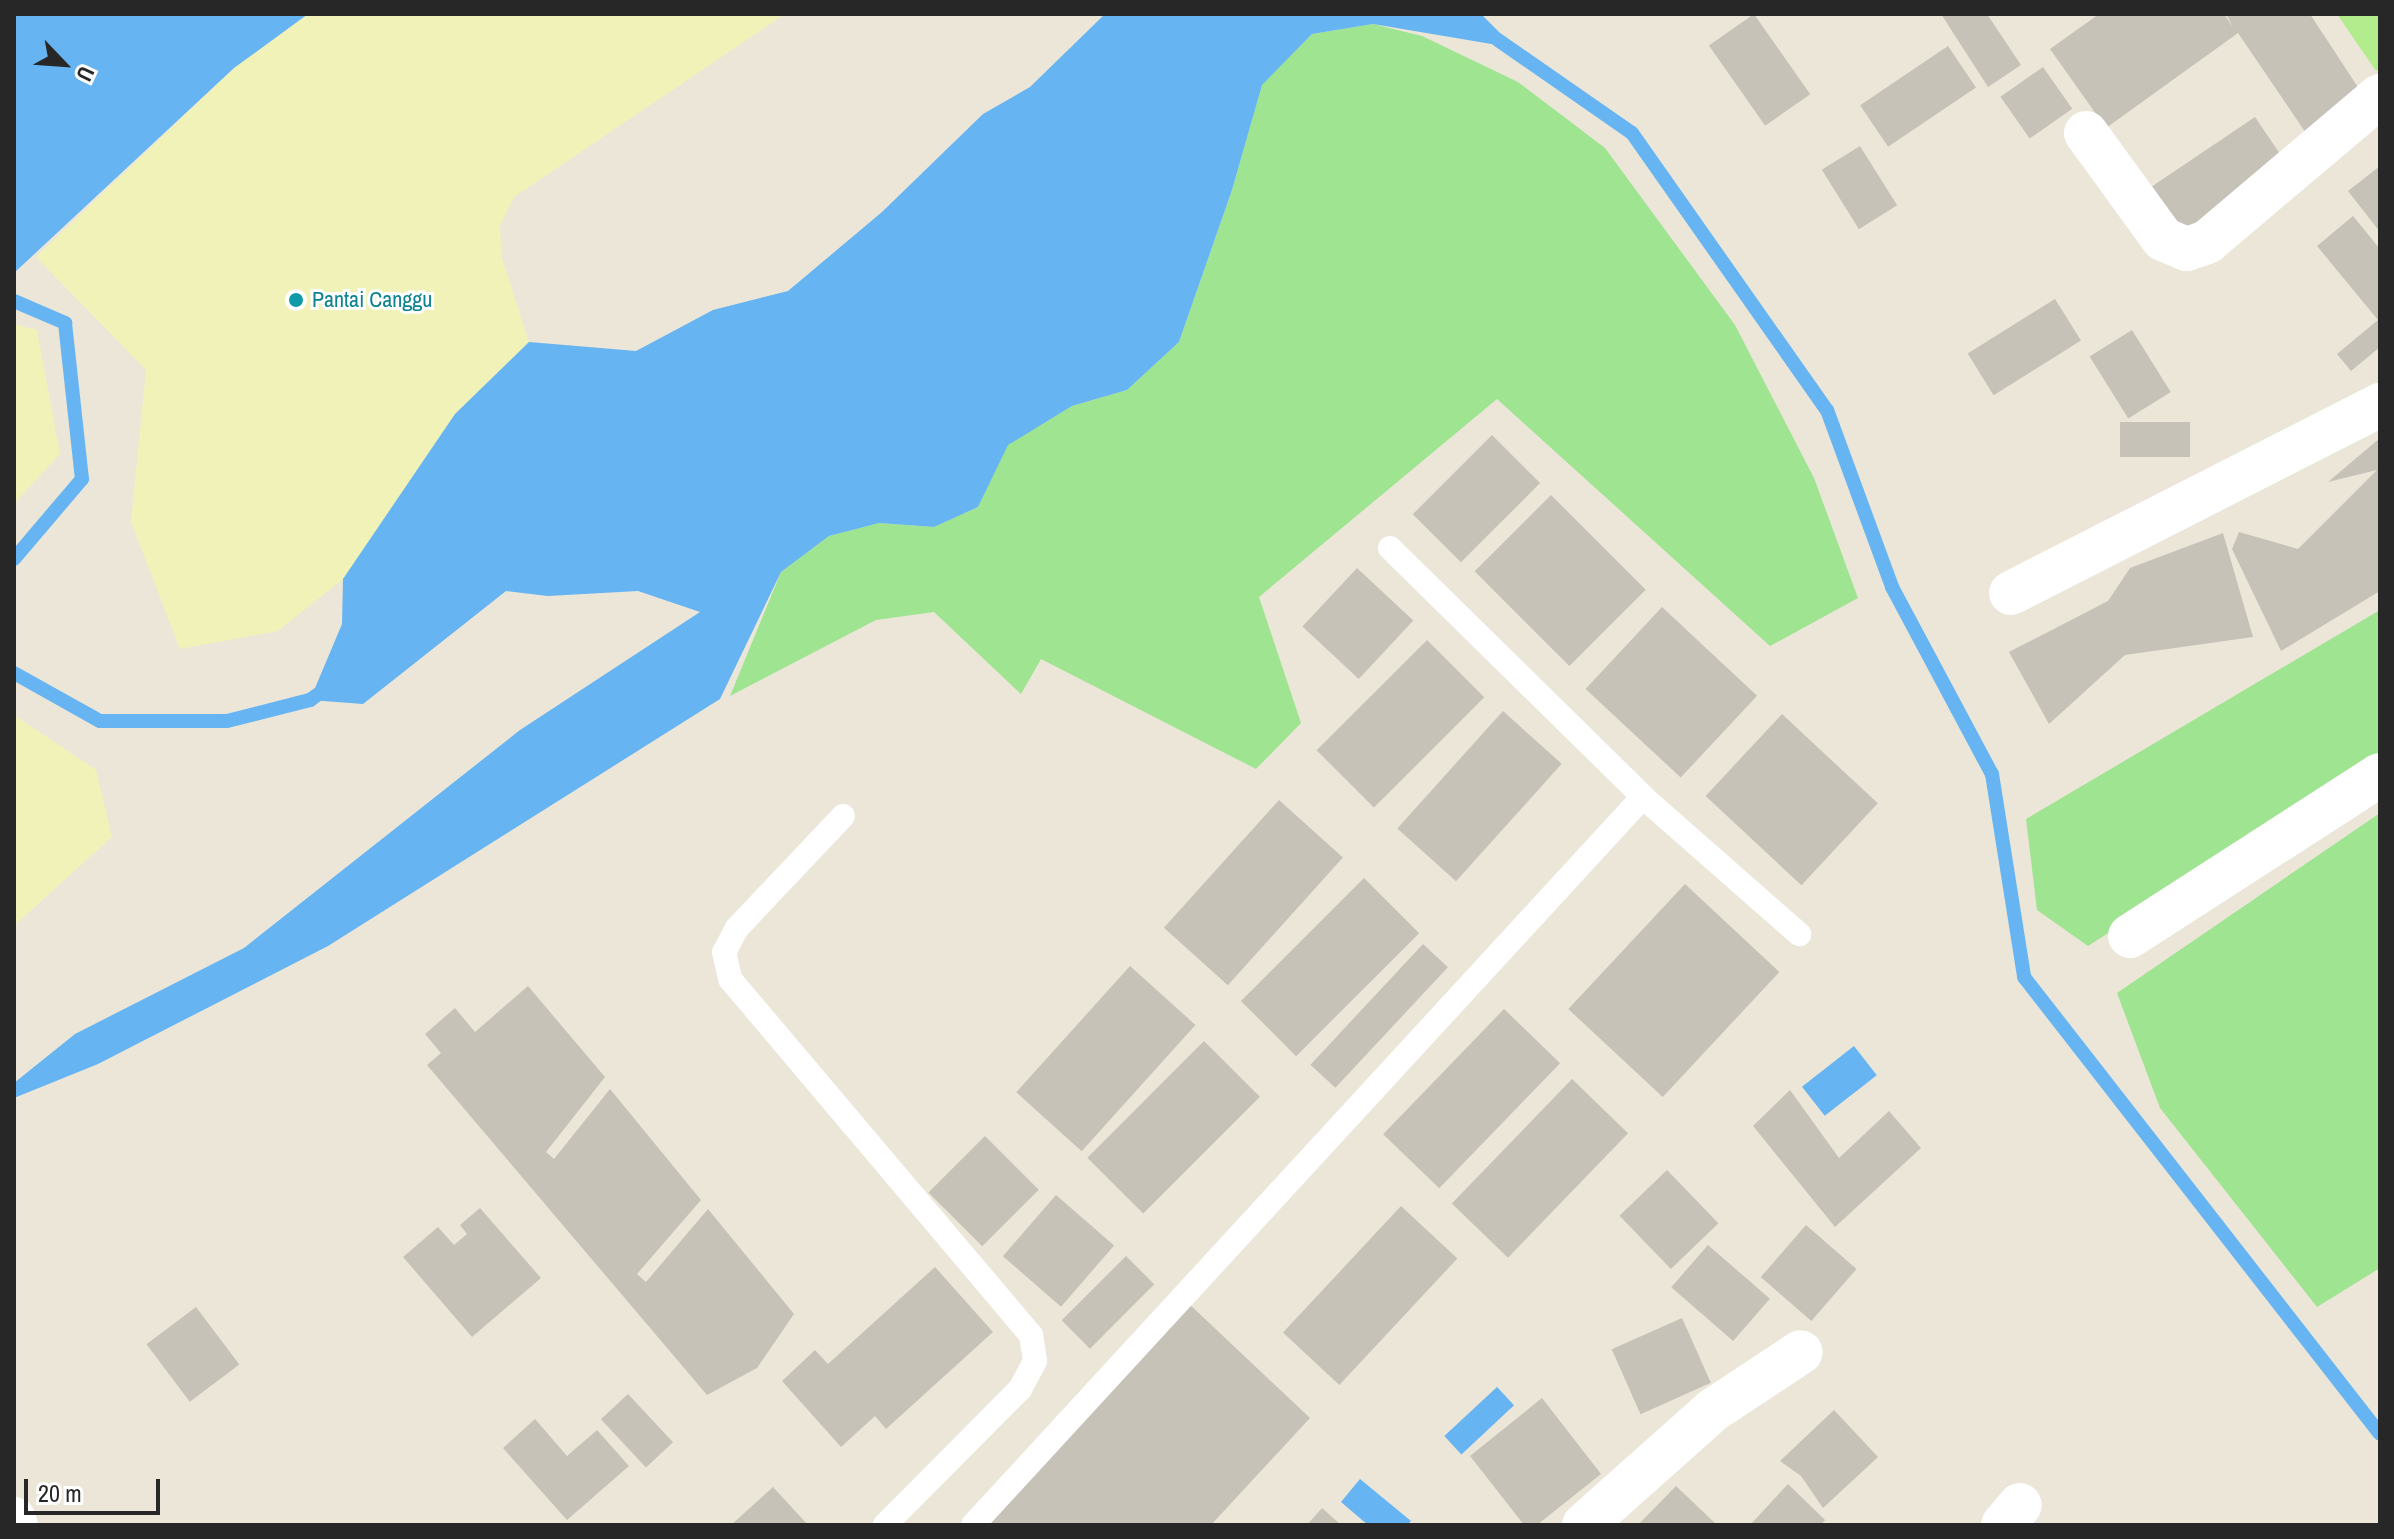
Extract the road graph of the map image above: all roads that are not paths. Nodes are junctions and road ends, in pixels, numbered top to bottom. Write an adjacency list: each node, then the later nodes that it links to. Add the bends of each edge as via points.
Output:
1 (2380, 96): 2 (street, via 2207,242 2187,249 2163,239)
2 (2086, 133)
3 (2380, 405): 5 (street)
4 (1390, 548): 7 (lane)
5 (2011, 593)
6 (2380, 775): 10 (street)
7 (1643, 797): 9 (lane); 15 (lane)
8 (843, 816): 14 (lane, via 737,928 724,952 730,979 1031,1335 1035,1361 1020,1389)
9 (1799, 934)
10 (2130, 936)
11 (1801, 1352): 16 (street, via 1713,1410)
12 (14, 1519): 13 (street)
13 (16, 1525)
14 (885, 1525)
15 (973, 1525)
16 (1584, 1525)

